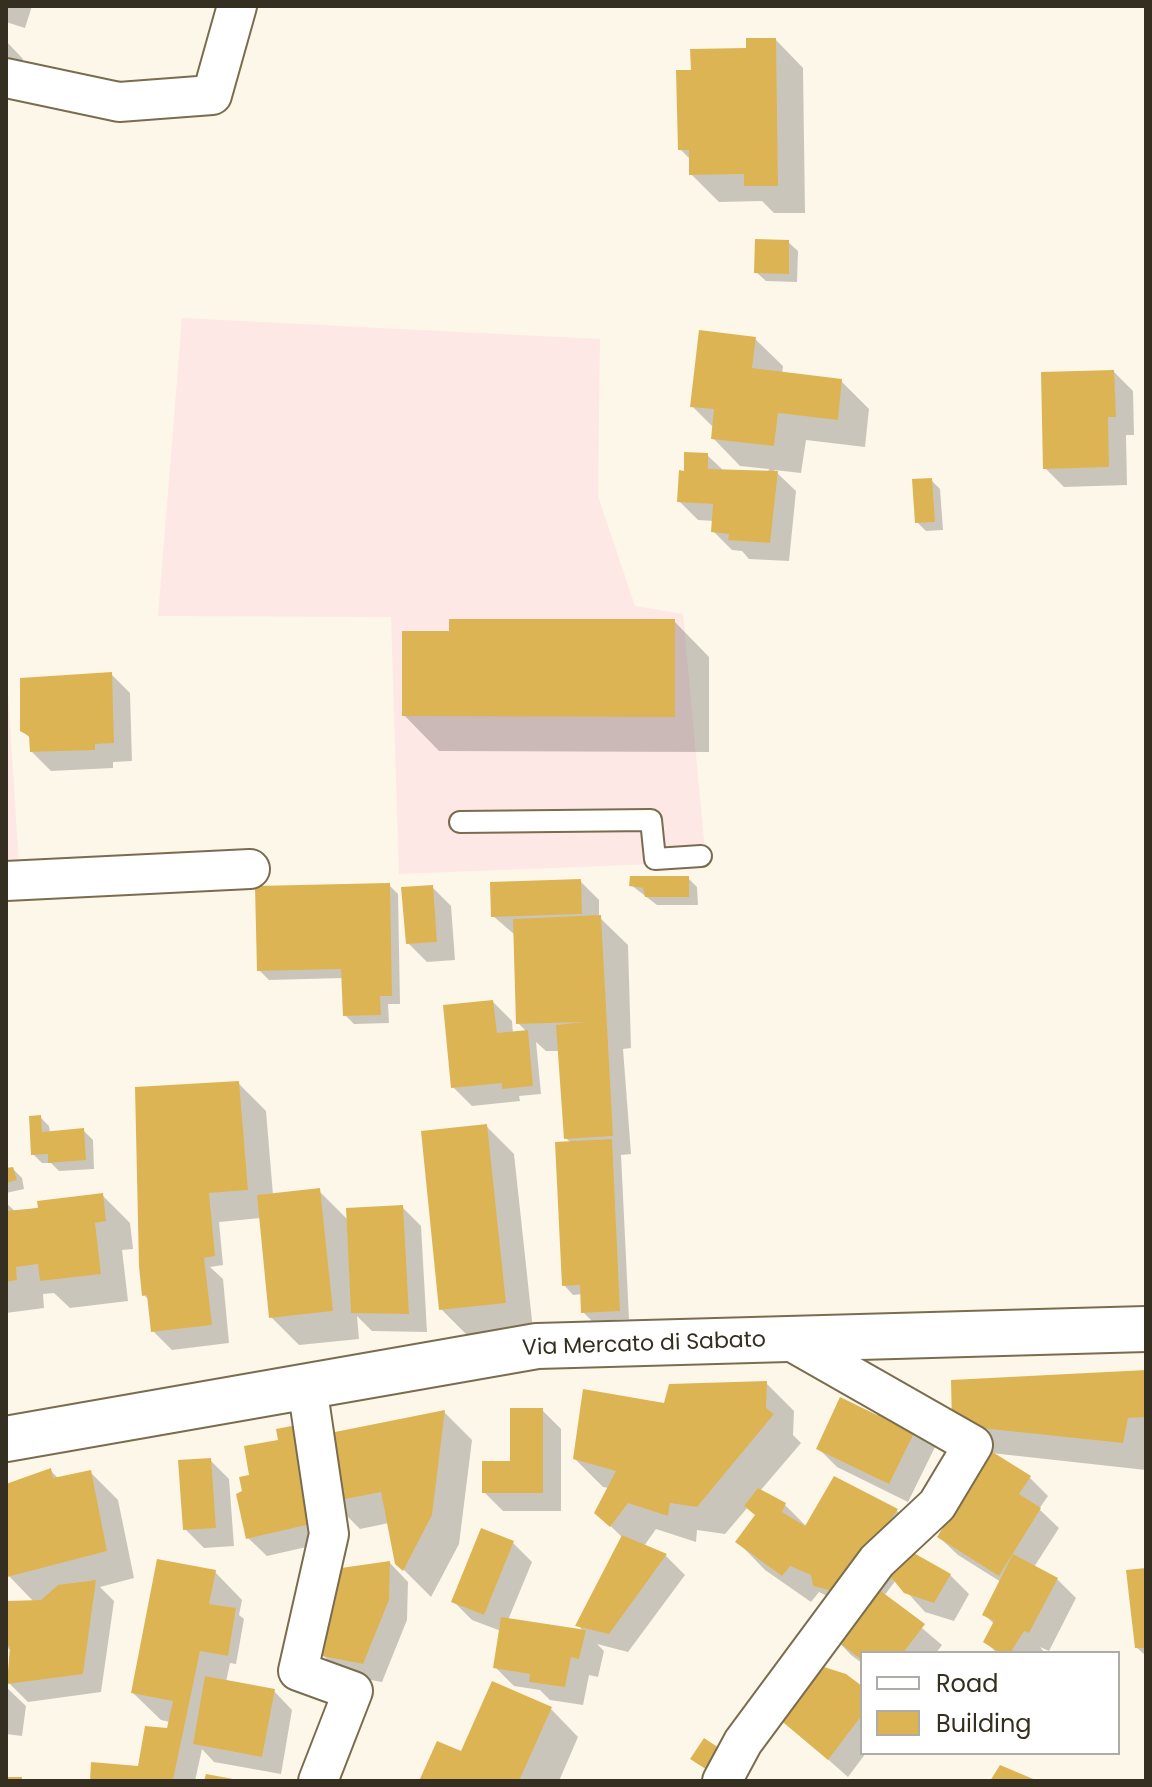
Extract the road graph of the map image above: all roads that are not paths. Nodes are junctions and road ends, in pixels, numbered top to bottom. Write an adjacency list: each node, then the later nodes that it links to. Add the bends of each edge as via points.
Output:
1 (237, 6): 2 (street, via 212,95 119,102)
2 (6, 78)
3 (460, 822): 4 (lane, via 651,820 655,859)
4 (701, 856)
5 (250, 869): 6 (street)
6 (6, 881)
7 (1146, 1329): 8 (street, Via Mercato di Sabato)
8 (787, 1339): 9 (street, Via Mercato di Sabato, via 537,1346); 12 (street, via 973,1445 937,1505 868,1573 743,1742)
9 (307, 1386): 10 (street, Via Mercato di Sabato); 11 (street, via 329,1534 298,1671 353,1691)
10 (6, 1439)
11 (318, 1781)
12 (722, 1781)

